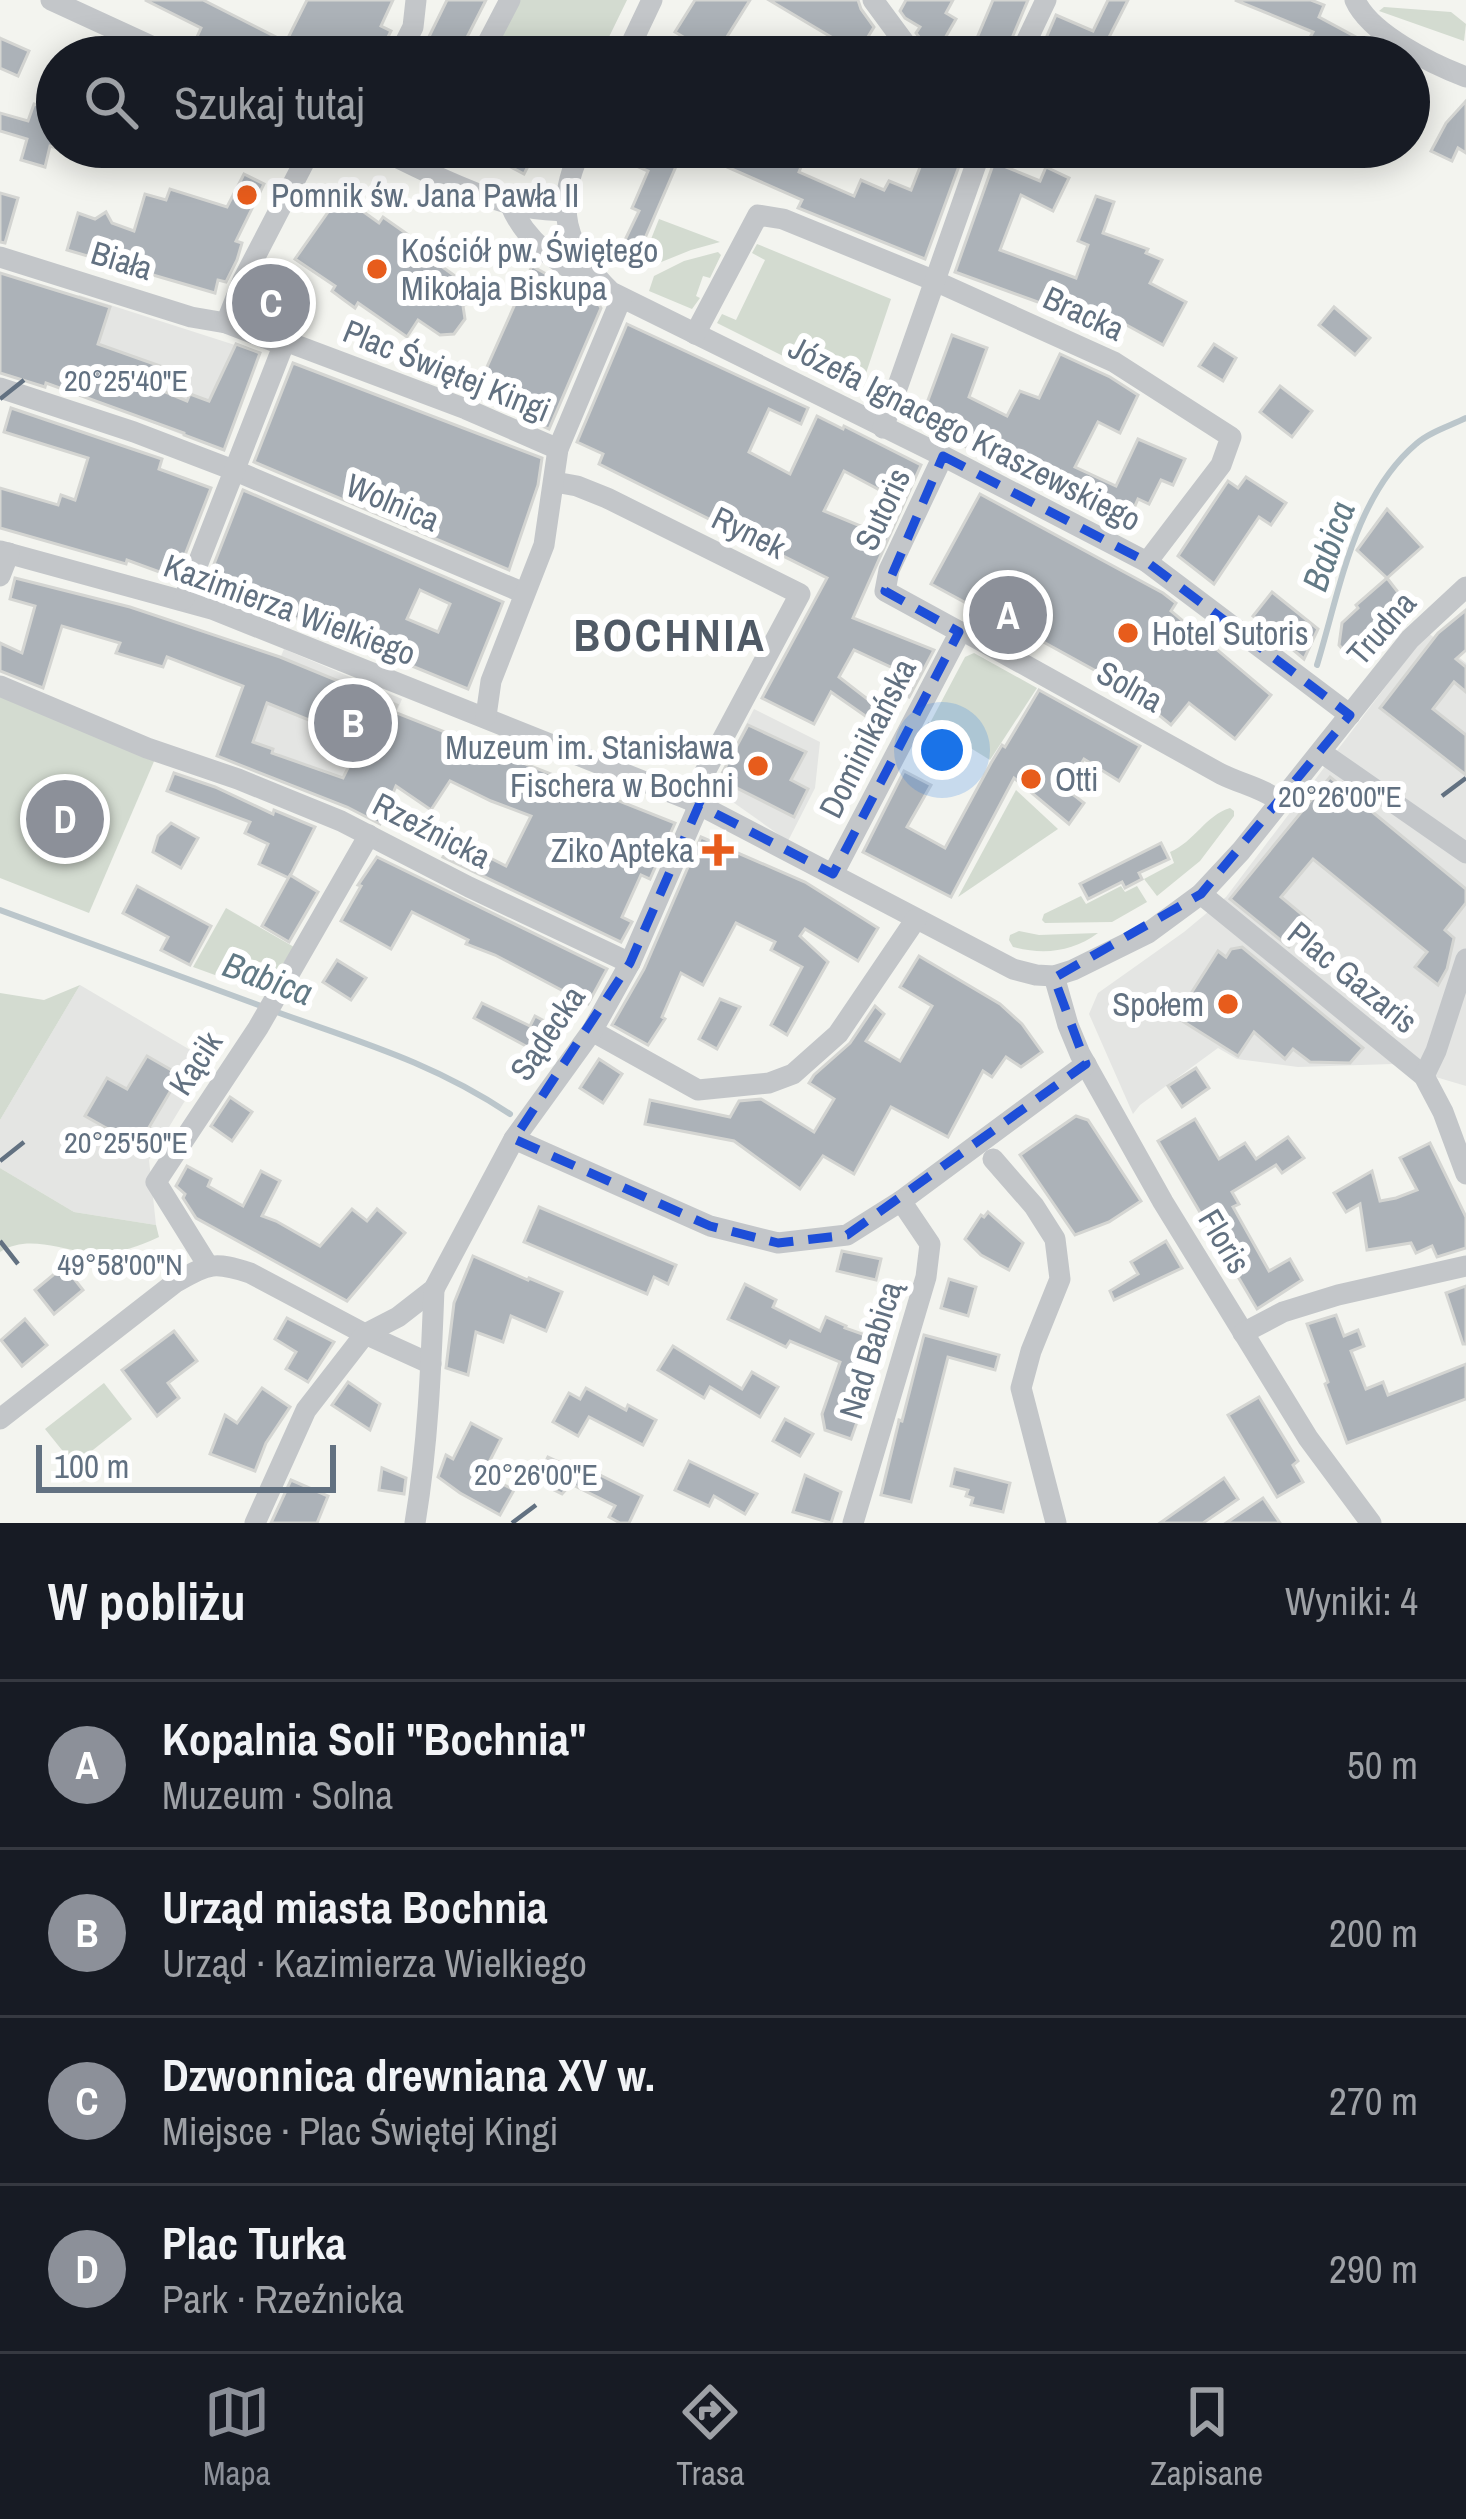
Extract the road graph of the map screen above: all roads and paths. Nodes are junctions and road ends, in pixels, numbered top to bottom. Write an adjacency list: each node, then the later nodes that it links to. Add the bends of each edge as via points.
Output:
1 (51, 0): 8 (street)
2 (416, 0): 9 (street)
3 (510, 0): 10 (street)
4 (652, 0): 11 (street)
5 (873, 0): 12 (street)
6 (1046, 0): 13 (street)
7 (1355, 0): 14 (street)
8 (129, 36)
9 (408, 36)
10 (491, 36)
11 (635, 36)
12 (900, 36)
13 (1029, 36)
14 (1390, 36)
15 (1430, 60): 16 (street)
16 (1466, 77)
17 (301, 168): 26 (street)
18 (418, 168): 21 (street)
19 (572, 168): 22 (street)
20 (975, 168): 24 (street)
21 (510, 204): 22 (street); 25 (street, via 537,245)
22 (566, 210): 25 (street, Józefa Ignacego Kraszewskiego, via 584,263)
23 (0, 257): 26 (street, Biała)
24 (935, 281): 27 (street, Bracka, via 758,215); 30 (street); 36 (street, Bracka, via 1114,362 1231,437 1221,466)
25 (616, 295): 27 (street, Józefa Ignacego Kraszewskiego); 31 (street)
26 (226, 323): 28 (street, Plac Świętej Kingi)
27 (695, 334): 30 (street, Józefa Ignacego Kraszewskiego)
28 (285, 341): 31 (street, Plac Świętej Kingi); 33 (street)
29 (0, 388): 33 (street, Wolnica)
30 (883, 428): 32 (street, Józefa Ignacego Kraszewskiego)
31 (558, 449): 34 (street)
32 (943, 456): 36 (street, Józefa Ignacego Kraszewskiego); 39 (street, Sutoris)
33 (236, 471): 40 (street, Wolnica); 41 (street)
34 (555, 482): 40 (street, via 544,545); 47 (street, Rynek, via 607,498 800,594)
35 (5, 552): 37 (street); 41 (street, Kazimierza Wielkiego)
36 (1148, 562): 44 (street, Józefa Ignacego Kraszewskiego)
37 (0, 576)
38 (1466, 587): 44 (street, Trudna, via 1410,639)
39 (885, 591): 42 (street, Solna)
40 (524, 593): 45 (street)
41 (184, 599): 45 (street, Kazimierza Wielkiego)
42 (960, 632): 48 (street, Solna); 51 (street, Dominikańska)
43 (0, 686): 49 (street, Rzeźnicka)
44 (1350, 715): 46 (street, Trudna)
45 (485, 716): 47 (street)
46 (1321, 752): 48 (street, Trudna); 50 (street)
47 (694, 802): 51 (street); 55 (street, Sądecka)
48 (1281, 802): 52 (street, Trudna)
49 (368, 835): 55 (street, Rzeźnicka); 64 (street, Kącik, via 156,1182)
50 (1466, 853)
51 (833, 874): 53 (street)
52 (1201, 894): 56 (street, Trudna, via 1148,933); 59 (street, Plac Gazaris)
53 (916, 919): 56 (street, via 1013,969); 57 (street, via 838,1034 769,1084 698,1090)
54 (1466, 959): 59 (street, Plac Gazaris)
55 (630, 963): 57 (street, Sądecka)
56 (1054, 976): 58 (street, Floris)
57 (592, 1030): 60 (street, Sądecka)
58 (1086, 1064): 63 (street); 67 (street, Floris)
59 (1424, 1076): 62 (street)
60 (514, 1139): 63 (street, via 710,1226 778,1244 847,1235); 66 (street, Sądecka)
61 (993, 1159): 74 (street, via 1055,1239 1060,1279 1021,1388)
62 (1466, 1174)
63 (901, 1202): 73 (street, Nad Babicą, via 930,1244 926,1276)
64 (208, 1264): 68 (street, via 250,1273); 70 (street)
65 (1466, 1266): 67 (street, via 1338,1295)
66 (434, 1289): 68 (street, Sądecka); 69 (street, Sądecka)
67 (1243, 1333): 75 (street, Floris)
68 (364, 1334): 69 (street); 71 (street, via 306,1410)
69 (431, 1364): 72 (street, Sądecka)
70 (0, 1419)
71 (255, 1523)
72 (415, 1523)
73 (853, 1523)
74 (1056, 1523)
75 (1371, 1523)

